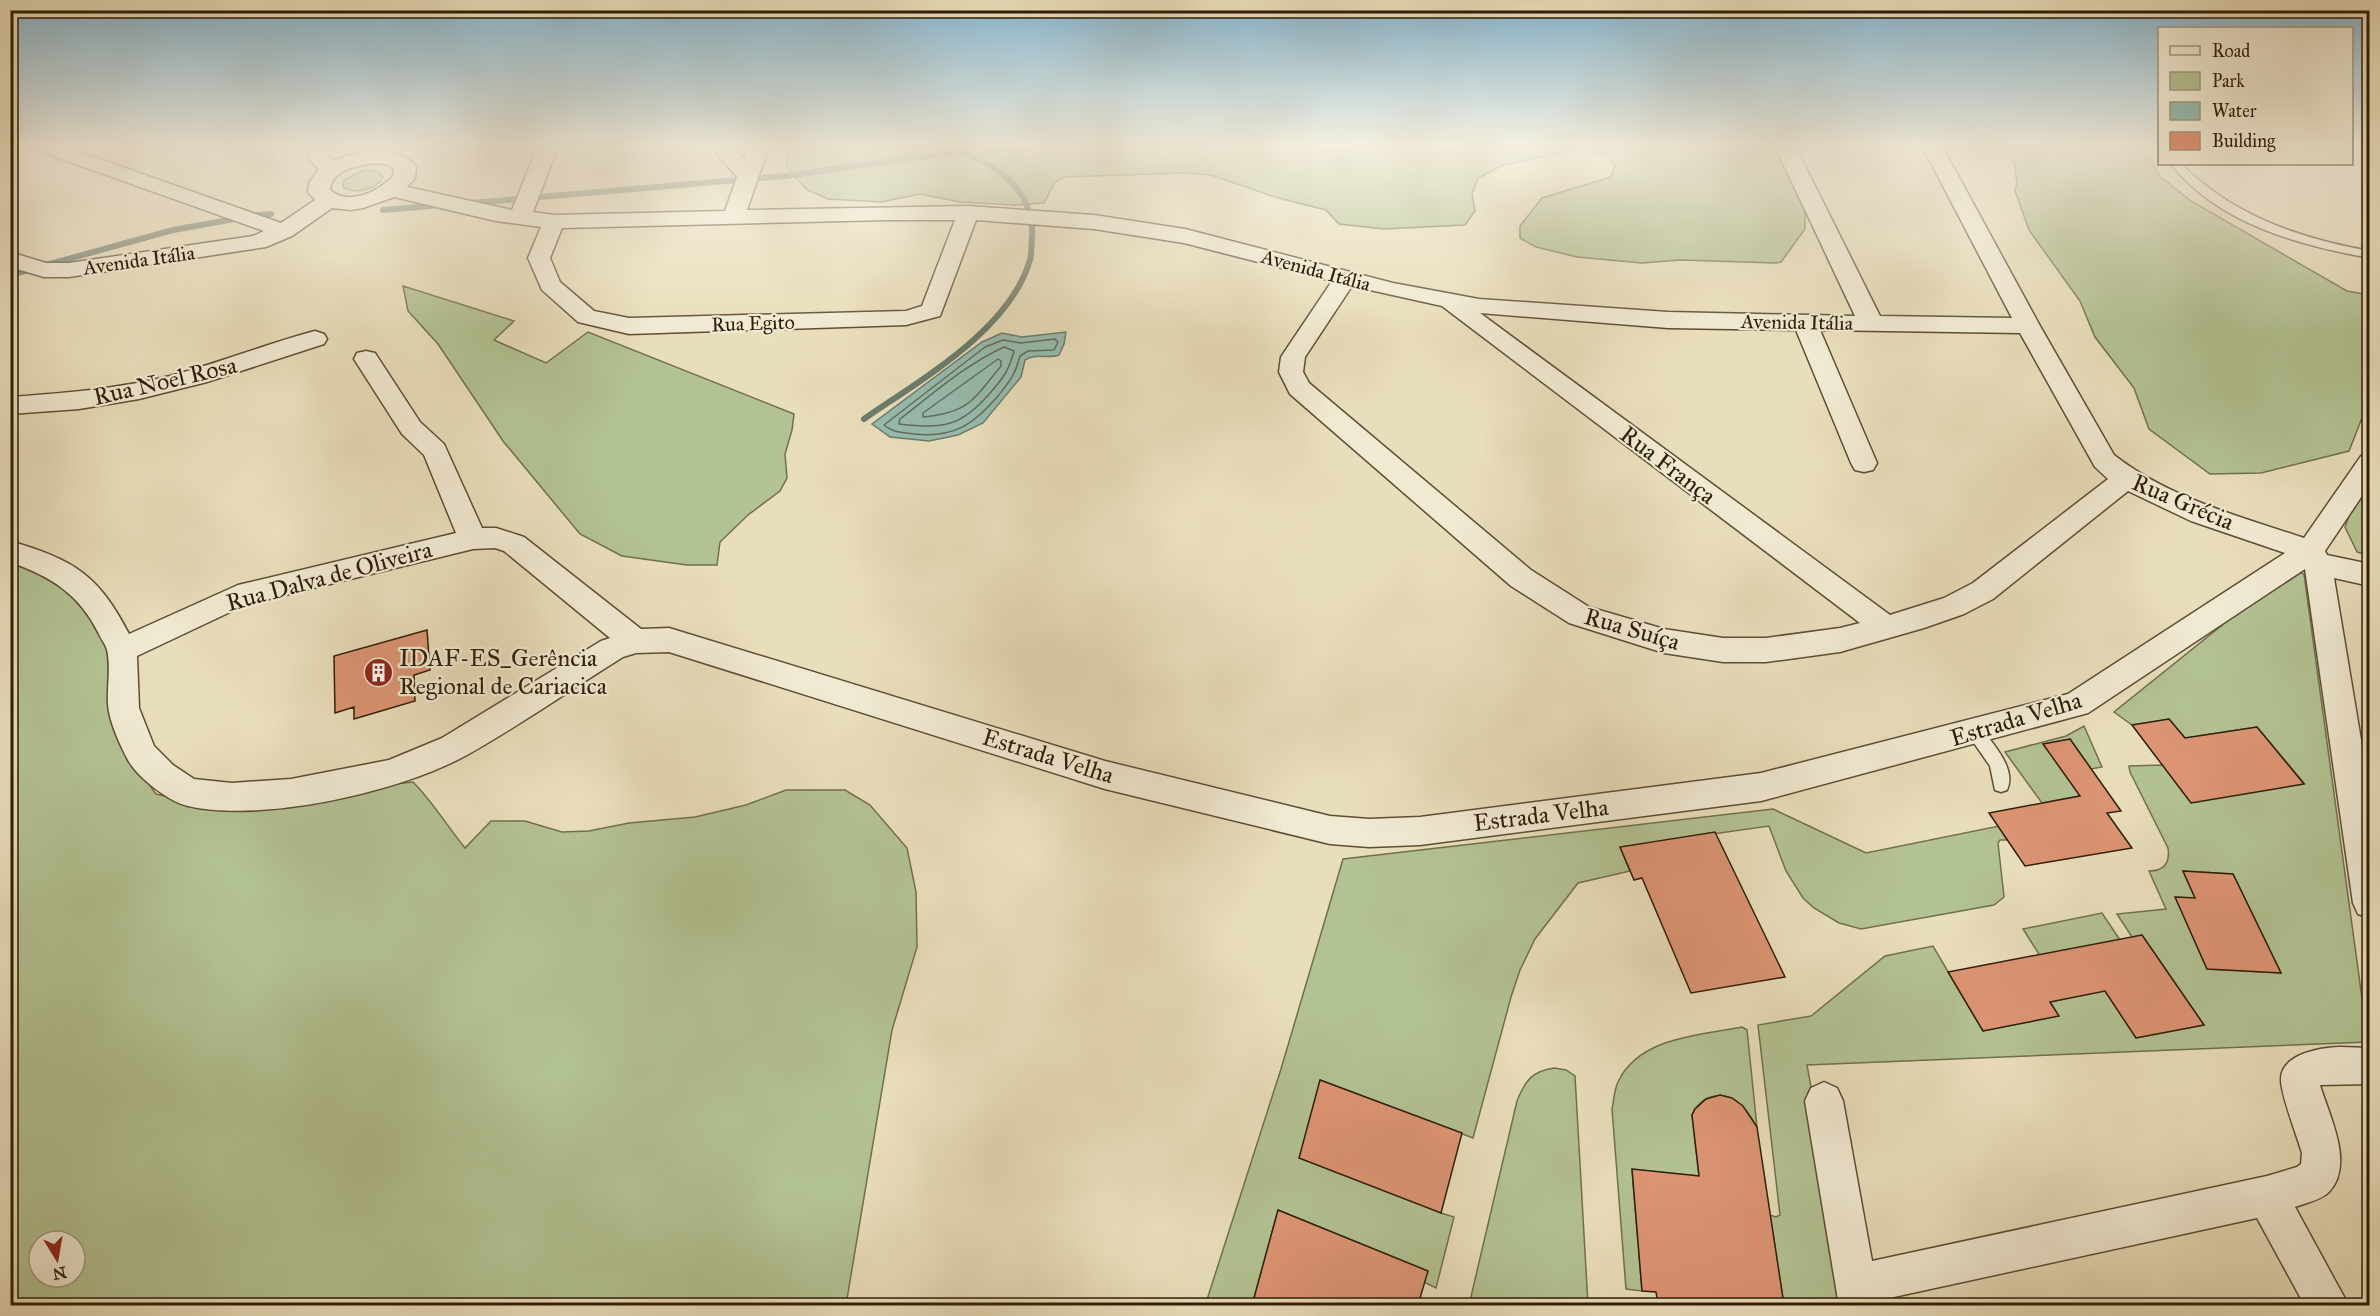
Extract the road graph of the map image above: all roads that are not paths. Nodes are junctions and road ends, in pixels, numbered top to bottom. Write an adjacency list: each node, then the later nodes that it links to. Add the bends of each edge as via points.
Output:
1 (217, 207): 13 (street)
2 (318, 207): 13 (street, Avenida Itália)
3 (472, 207): 10 (street, Avenida Itália)
4 (524, 207): 10 (street)
5 (737, 207): 11 (street)
6 (1815, 207): 19 (street)
7 (1965, 207): 20 (street, Rua Grécia)
8 (2230, 207): 14 (lane, via 2277,231)
9 (968, 213): 11 (street, Avenida Itália); 12 (street, Rua Egito, via 932,311 906,318 629,326 586,317 550,285 539,258); 16 (street, Avenida Itália, via 1156,230)
10 (520, 218): 12 (street, Avenida Itália)
11 (733, 218): 12 (street, Avenida Itália)
12 (554, 222)
13 (284, 231): 15 (street, Avenida Itália, via 245,245 69,270 44,270)
14 (2370, 255)
15 (10, 259)
16 (1346, 278): 17 (street, Avenida Itália); 31 (street, Rua Suíça, via 1293,357 1291,372 1299,388 1521,578 1551,599 1609,626 1723,650 1802,646)
17 (1449, 302): 18 (street, Avenida Itália, via 1603,316); 31 (street, Rua França)
18 (1805, 322): 19 (street, Avenida Itália); 24 (street)
19 (1871, 324): 20 (street, Avenida Itália)
20 (2028, 326): 26 (street, Rua Grécia, via 2098,452)
21 (315, 339): 23 (street, Rua Noel Rosa, via 173,383 81,400)
22 (366, 359): 27 (street, via 411,429 435,450)
23 (10, 406)
24 (1864, 463)
25 (2370, 463): 29 (street, Estrada Velha)
26 (2126, 479): 29 (street, Rua Grécia); 31 (street, Rua Suíça, via 1983,591 1954,606)
27 (473, 539): 32 (street, Rua Dalva de Oliveira, via 496,538 514,544); 33 (street, Rua Dalva de Oliveira, via 238,596)
28 (10, 551): 33 (street, via 76,581 102,611)
29 (2314, 558): 30 (street, Rua Grécia); 34 (street, Estrada Velha, via 2077,704); 36 (street)
30 (2370, 575)
31 (1887, 628)
32 (635, 641): 33 (street, Estrada Velha, via 591,661 453,747 393,773 291,793 232,797 188,792 162,776 141,754 124,708); 34 (street, Estrada Velha, via 669,640 699,648 1105,775 1330,831 1420,831 1761,788)
33 (122, 650)
34 (1975, 733): 35 (lane, via 1992,755)
35 (2001, 785)
36 (2370, 903)
37 (2370, 1066): 39 (street, via 2317,1067 2299,1079 2321,1153 2321,1167 2308,1184)
38 (1824, 1101): 40 (street)
39 (2267, 1196): 40 (street); 41 (street)
40 (1858, 1295)
41 (2328, 1305)

